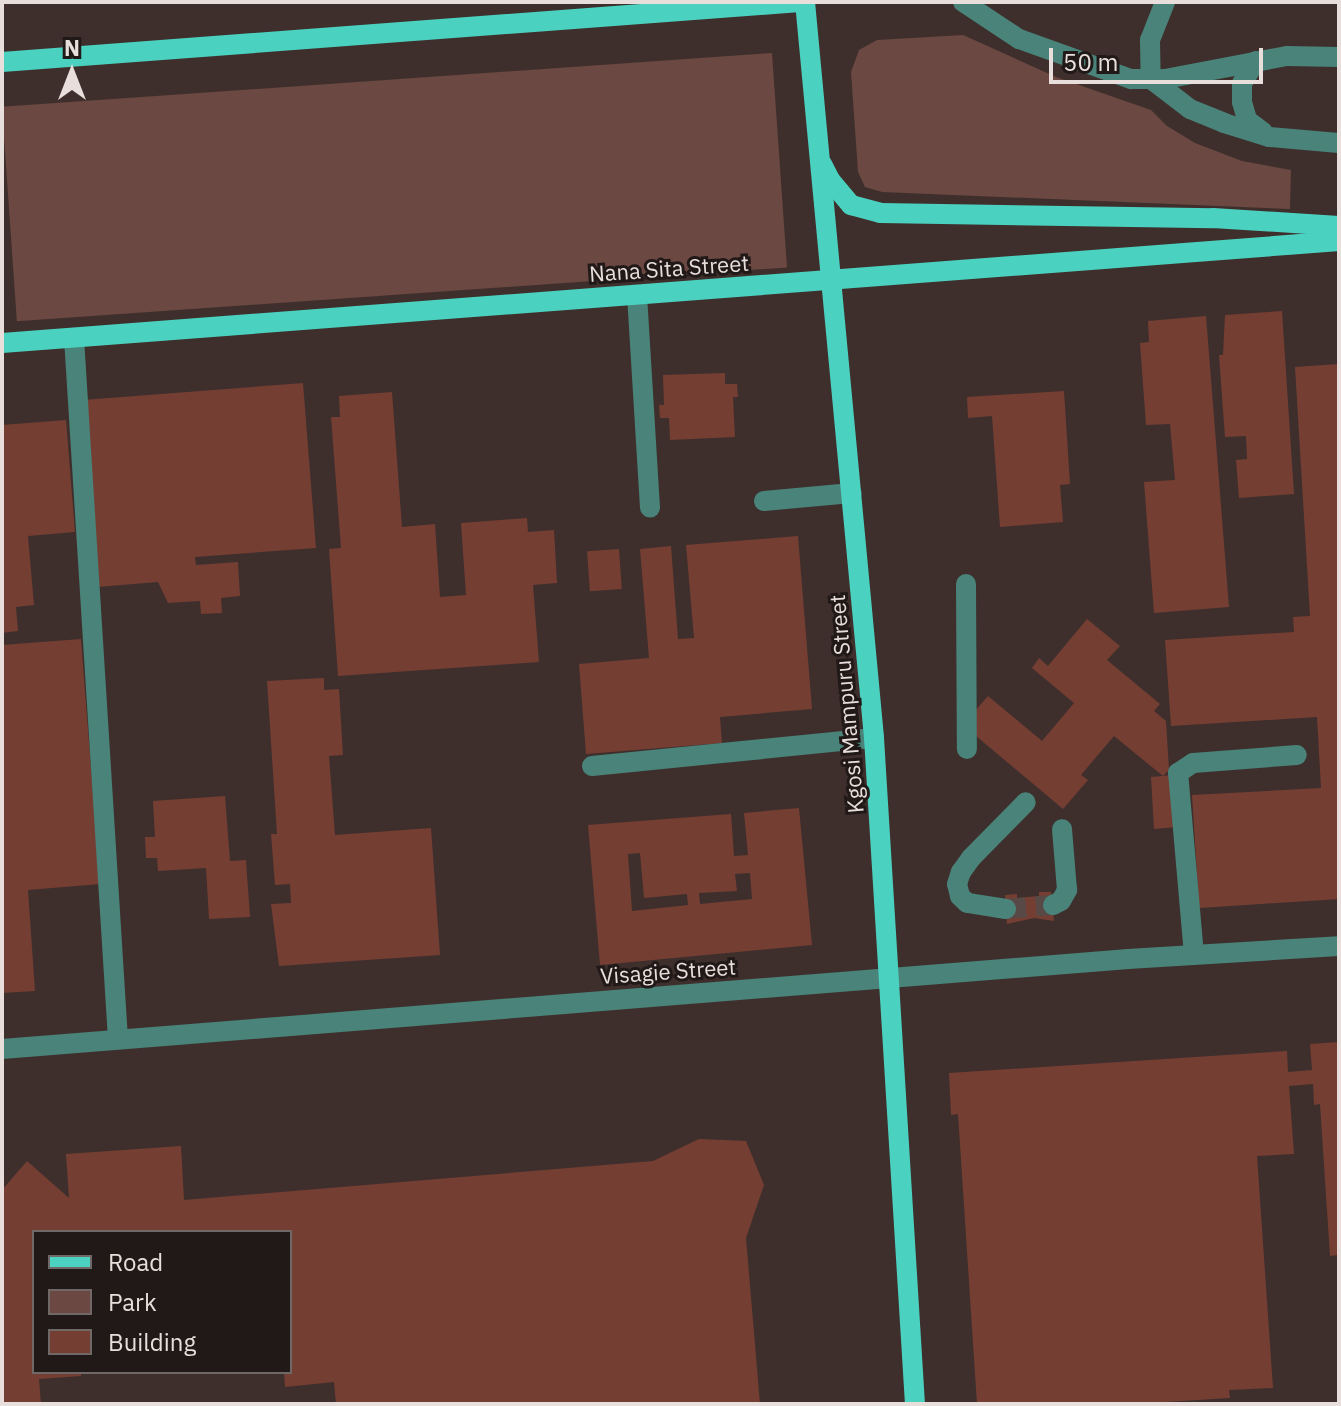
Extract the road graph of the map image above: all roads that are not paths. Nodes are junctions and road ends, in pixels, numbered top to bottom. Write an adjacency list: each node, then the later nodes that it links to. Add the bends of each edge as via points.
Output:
1 (802, 2): 6 (main road); 10 (main road, Kgosi Mampuru Street)
2 (963, 2): 7 (street, via 1019,39 1131,79)
3 (1165, 2): 7 (street, via 1150,40)
4 (1339, 57): 5 (street)
5 (1256, 61): 7 (street); 8 (street, via 1242,83 1242,102 1247,120)
6 (2, 62)
7 (1151, 79): 8 (street, via 1190,109)
8 (1269, 137): 9 (street)
9 (1339, 143)
10 (816, 150): 11 (main road, via 851,205 880,213 1213,218); 13 (main road, Kgosi Mampuru Street)
11 (1339, 226)
12 (1339, 241): 13 (main road, Nana Sita Street)
13 (831, 280): 14 (main road, Nana Sita Street); 17 (main road, Kgosi Mampuru Street)
14 (637, 295): 15 (main road, Nana Sita Street); 19 (street)
15 (74, 338): 16 (main road, Nana Sita Street); 32 (street)
16 (2, 343)
17 (852, 493): 18 (street); 21 (main road, Kgosi Mampuru Street)
18 (764, 501)
19 (650, 508)
20 (966, 584): 22 (street)
21 (874, 738): 24 (street); 31 (main road, Kgosi Mampuru Street)
22 (967, 749)
23 (1297, 755): 30 (street, via 1193,763 1178,773)
24 (592, 766)
25 (1026, 802): 28 (street, via 971,858 957,884 967,903)
26 (1062, 829): 27 (street, via 1067,890)
27 (1053, 905)
28 (1006, 909)
29 (1339, 946): 30 (street, Visagie Street)
30 (1194, 955): 31 (street, Visagie Street)
31 (891, 978): 32 (street, Visagie Street); 34 (main road, Kgosi Mampuru Street)
32 (118, 1039): 33 (street, Visagie Street)
33 (2, 1049)
34 (915, 1404)

